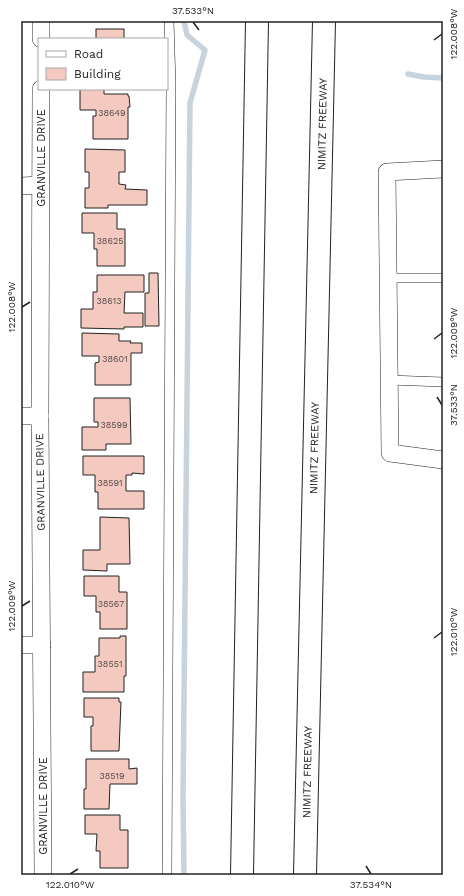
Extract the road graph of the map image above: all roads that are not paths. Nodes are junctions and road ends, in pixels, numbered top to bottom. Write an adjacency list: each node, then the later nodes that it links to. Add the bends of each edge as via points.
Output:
1 (41, 21): 5 (street)
2 (169, 21): 20 (lane, via 171,92)
3 (257, 21): 21 (highway)
4 (324, 21): 22 (highway, NIMITZ FREEWAY)
5 (41, 38)
6 (41, 90): 8 (street, GRANVILLE DRIVE)
7 (443, 169): 10 (street, via 387,172)
8 (41, 185): 9 (street); 15 (street, GRANVILLE DRIVE)
9 (21, 186)
10 (388, 278): 11 (lane); 12 (street)
11 (443, 278)
12 (389, 380): 13 (lane); 16 (street, via 390,453)
13 (443, 382)
14 (21, 416): 15 (street)
15 (40, 416): 18 (street, GRANVILLE DRIVE)
16 (443, 460)
17 (21, 645): 18 (street)
18 (42, 645): 19 (street, GRANVILLE DRIVE)
19 (44, 875)
20 (167, 875)
21 (242, 875)
22 (305, 875)

